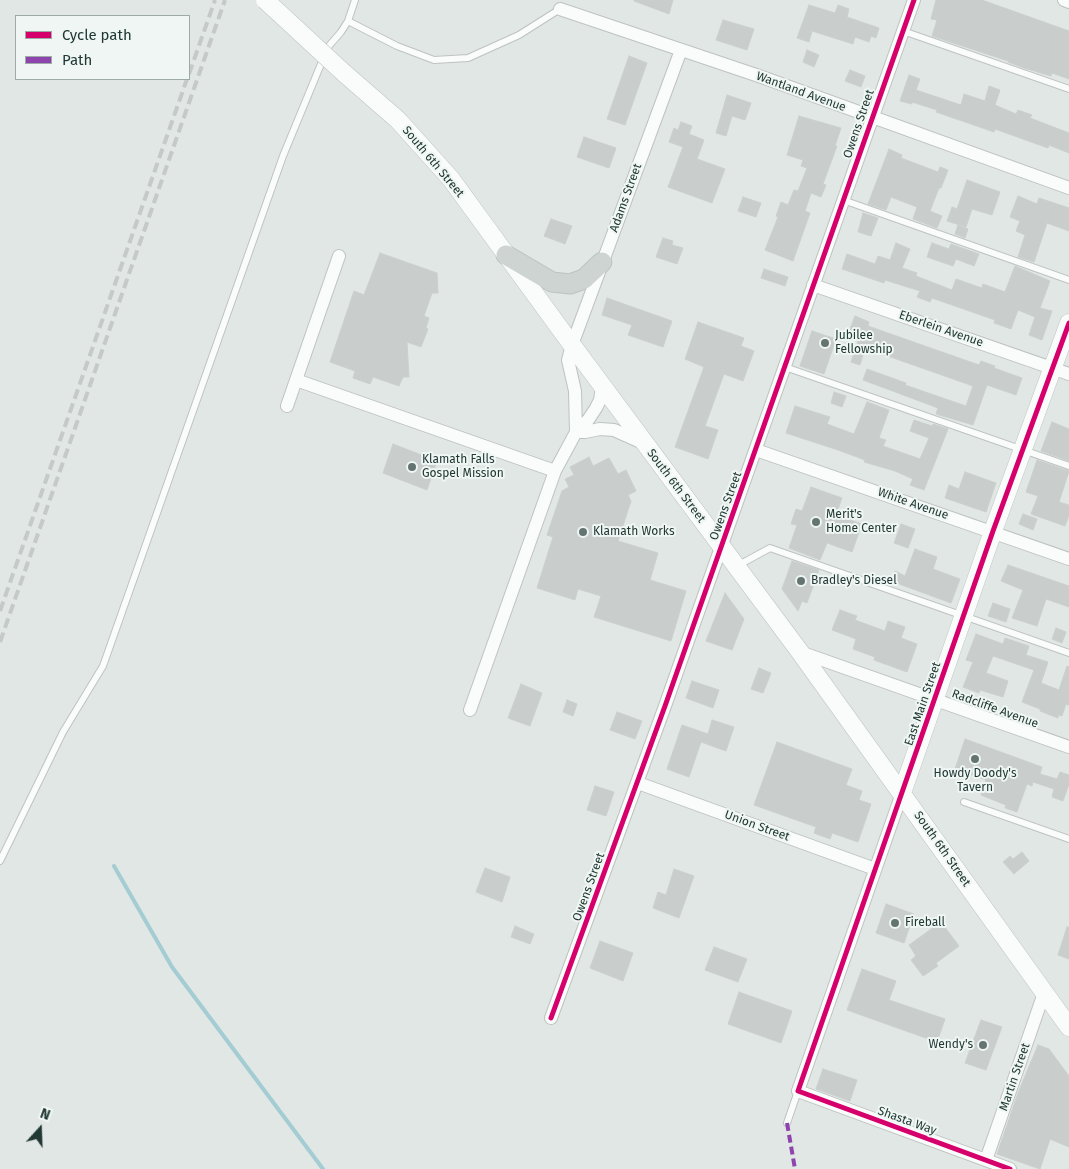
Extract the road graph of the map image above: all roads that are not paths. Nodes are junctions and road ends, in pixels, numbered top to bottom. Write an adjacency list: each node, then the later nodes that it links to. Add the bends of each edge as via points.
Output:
1 (265, 0): 14 (main road, South 6th Street, bridge, via 398,120 451,179)
2 (355, 0): 7 (lane)
3 (914, 0): 8 (street, Owens Street)
4 (1064, 0): 5 (street)
5 (1069, 2)
6 (560, 9): 7 (lane, via 519,35 468,58 434,60 397,46); 9 (street, Wantland Avenue)
7 (348, 21): 46 (lane, via 328,47 283,156 103,666 63,732)
8 (903, 31): 10 (lane); 11 (street, Owens Street)
9 (681, 50): 11 (street, Wantland Avenue); 16 (street, Adams Street)
10 (1069, 89)
11 (872, 117): 12 (street, Wantland Avenue); 13 (street, Owens Street)
12 (1069, 188)
13 (843, 200): 17 (lane); 18 (street, Owens Street)
14 (506, 255): 16 (main road, via 552,282 570,284 584,279); 20 (main road, South 6th Street)
15 (339, 256): 23 (street)
16 (602, 262): 20 (street, Adams Street)
17 (1069, 280)
18 (814, 285): 21 (street, Owens Street); 22 (street, Eberlein Avenue)
19 (1069, 323): 22 (main road, East Main Street)
20 (572, 345): 24 (main road, South 6th Street); 26 (street, Adams Street, via 568,360 575,391)
21 (785, 367): 28 (street, Owens Street); 29 (lane)
22 (1061, 371): 29 (main road, East Main Street)
23 (296, 380): 25 (street); 31 (street)
24 (602, 386): 26 (street, via 596,408); 27 (main road, South 6th Street)
25 (287, 406)
26 (576, 432): 27 (street, via 614,430); 31 (street)
27 (646, 445): 33 (main road, South 6th Street)
28 (756, 450): 32 (street, White Avenue); 33 (street, Owens Street)
29 (1023, 450): 30 (lane); 32 (main road, East Main Street)
30 (1069, 466)
31 (555, 472): 40 (street)
32 (993, 532): 34 (street, White Avenue); 36 (main road, East Main Street)
33 (722, 548): 35 (main road, South 6th Street); 42 (street, Owens Street)
34 (1069, 559)
35 (736, 566): 36 (lane, via 770,548); 37 (main road, South 6th Street)
36 (965, 615): 38 (lane); 39 (main road, East Main Street)
37 (800, 652): 39 (street, Radcliffe Avenue); 43 (main road, South 6th Street)
38 (1069, 653)
39 (936, 699): 41 (street, Radcliffe Avenue); 43 (main road, East Main Street)
40 (470, 710)
41 (1069, 746)
42 (638, 783): 47 (street, Union Street); 49 (street, Owens Street)
43 (902, 793): 47 (street, East Main Street); 48 (main road, South 6th Street)
44 (964, 802): 45 (lane)
45 (1069, 839)
46 (0, 861)
47 (875, 869): 51 (street, East Main Street)
48 (1044, 993): 50 (main road, South 6th Street); 53 (street, Martin Street)
49 (552, 1018)
50 (1069, 1027)
51 (798, 1091): 52 (lane); 53 (street, Shasta Way)
52 (787, 1123)
53 (986, 1160): 54 (street, Shasta Way)
54 (1010, 1169)

